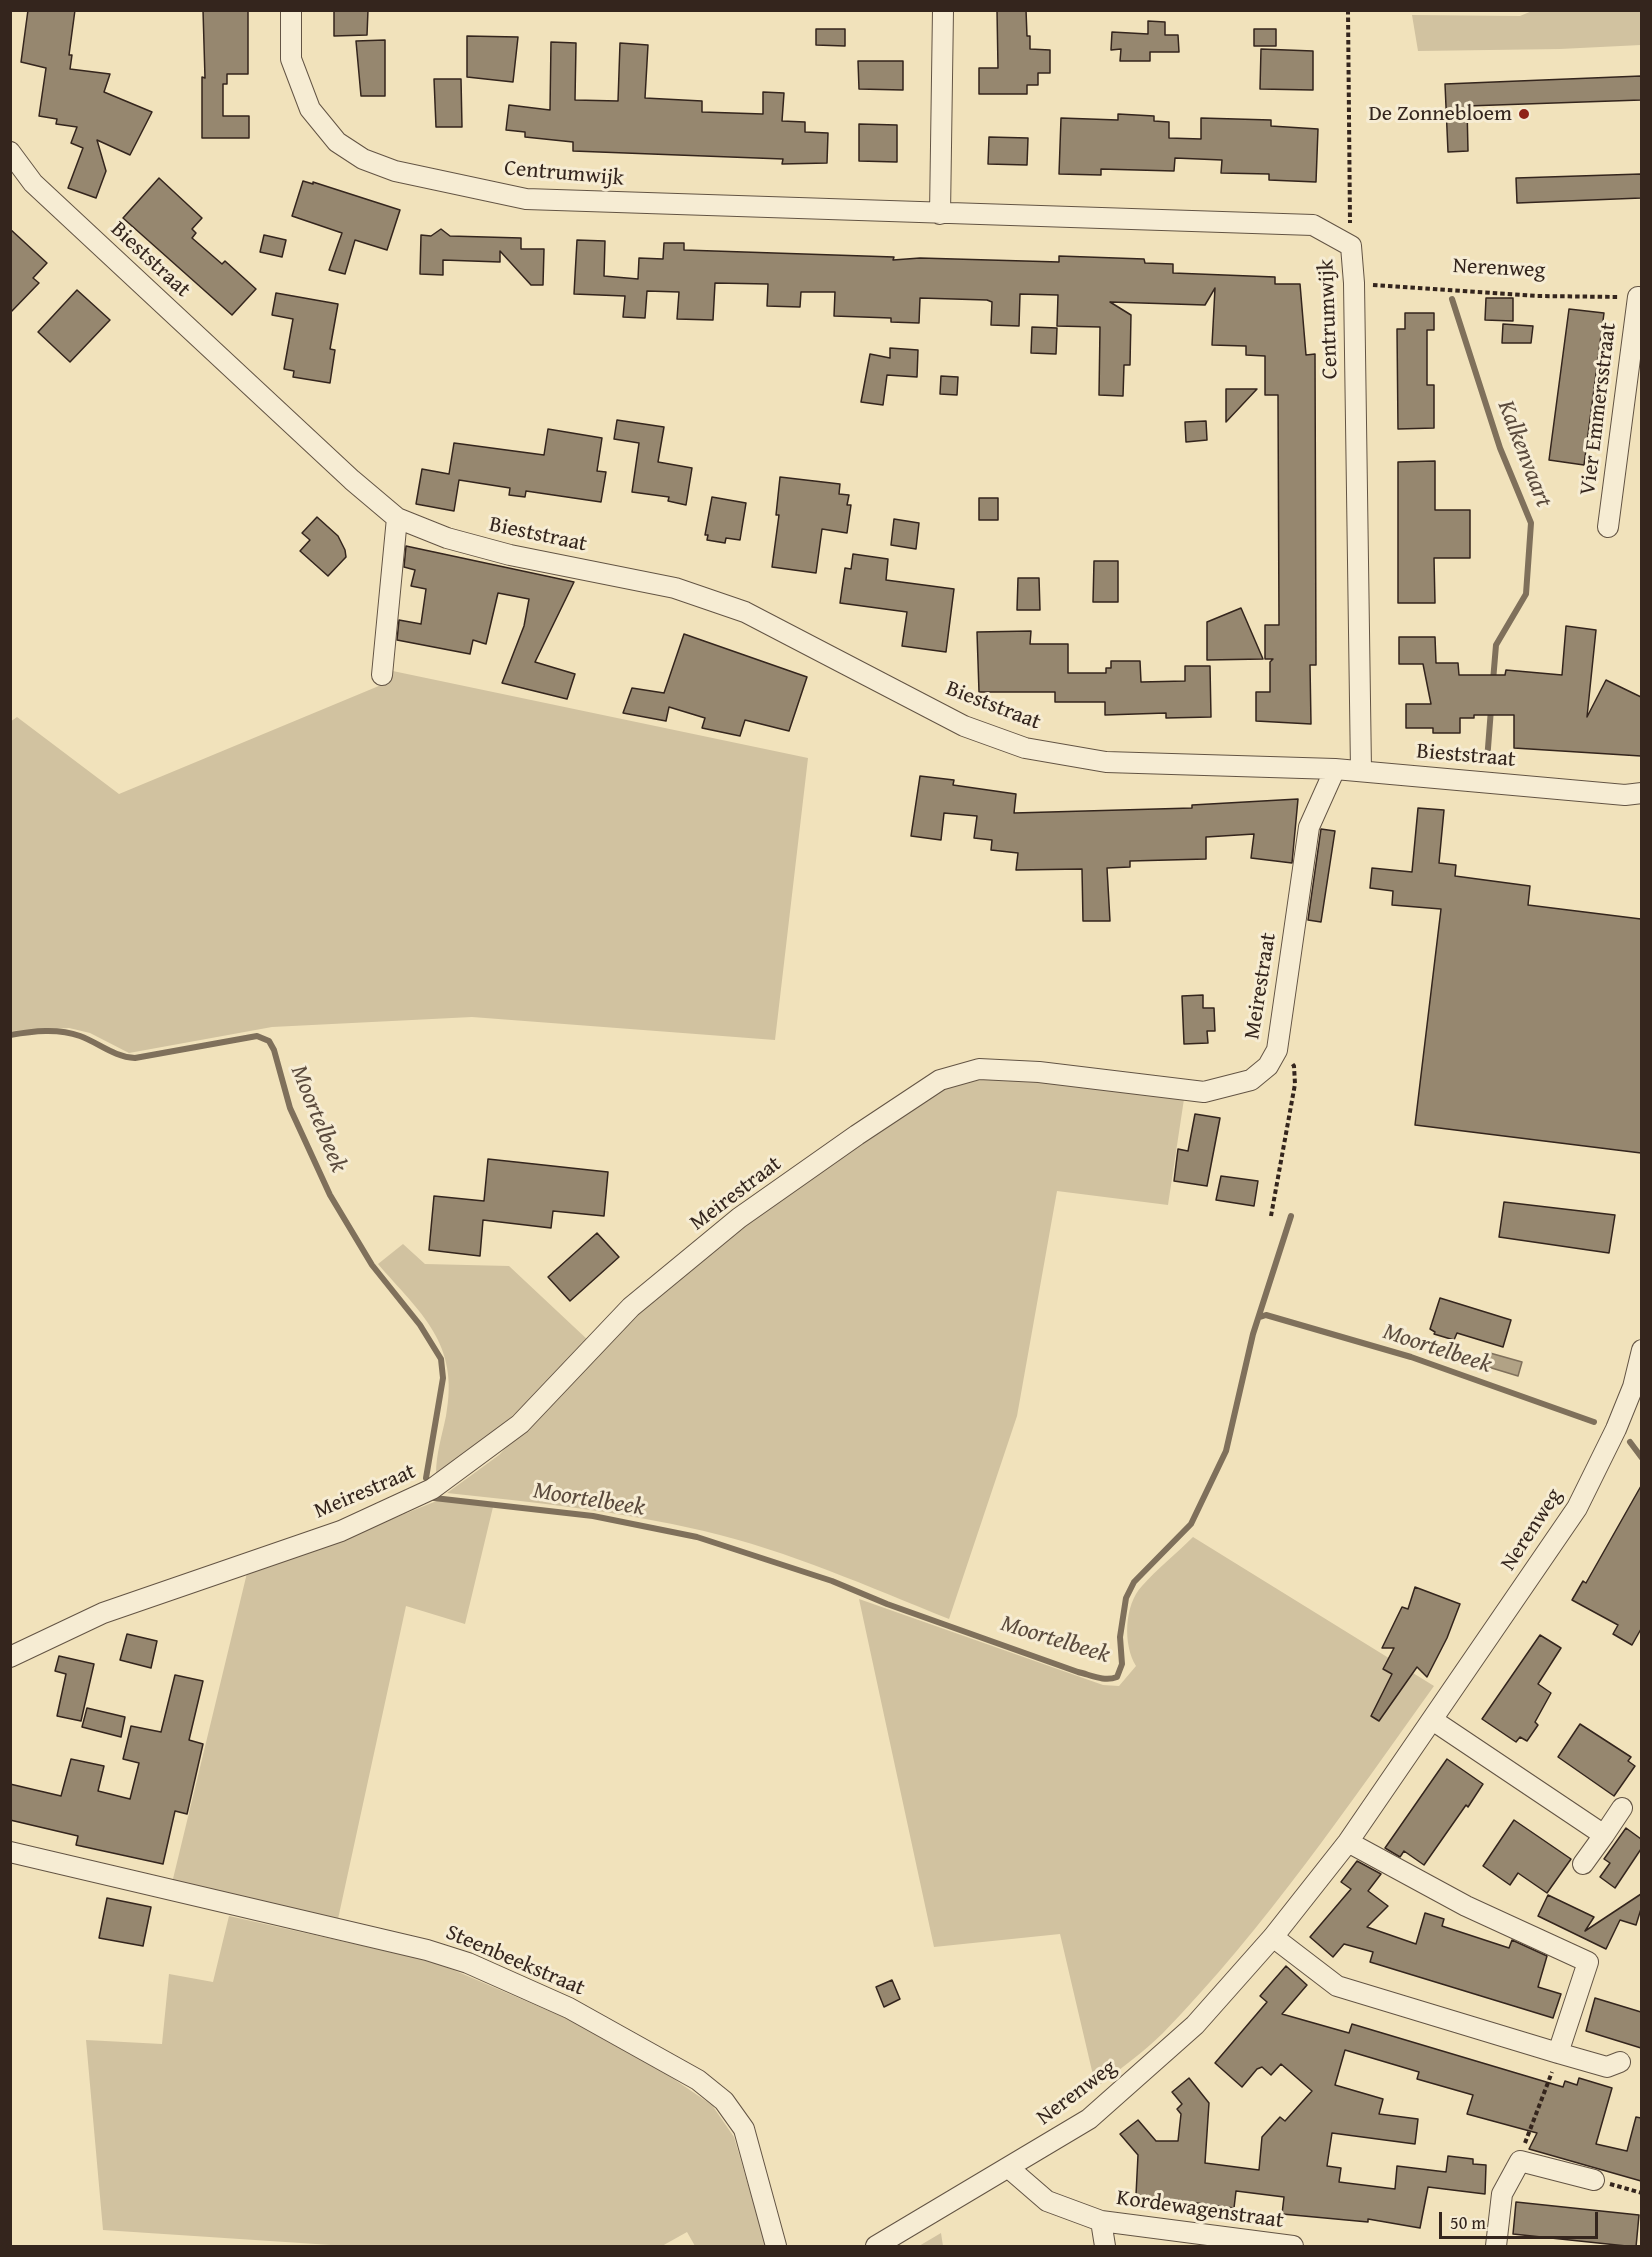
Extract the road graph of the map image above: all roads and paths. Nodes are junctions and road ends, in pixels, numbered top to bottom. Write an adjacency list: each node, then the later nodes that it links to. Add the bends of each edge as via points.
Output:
1 (291, 10): 5 (street, Centrumwijk, via 291,59 310,109 337,142 363,159 394,171 526,199)
2 (943, 10): 5 (street)
3 (1348, 10): 6 (path)
4 (10, 152): 10 (street, Bieststraat, via 33,183 139,284)
5 (940, 214): 6 (street, Centrumwijk, via 1313,225)
6 (1351, 246): 7 (street, Centrumwijk)
7 (1354, 283): 8 (path, Nerenweg, via 1537,296); 14 (street, Centrumwijk)
8 (1638, 297): 9 (street, Vier Emmersstraat)
9 (1635, 380): 11 (street, Vier Emmersstraat)
10 (397, 518): 12 (street); 13 (street, Bieststraat, via 447,538 510,555 675,588 745,612 964,726 1025,748 1106,762)
11 (1608, 527)
12 (382, 675)
13 (1335, 769): 14 (street, Bieststraat); 16 (street, Meirestraat, via 1309,827)
14 (1361, 770): 15 (street, Bieststraat, via 1625,795)
15 (1641, 793)
16 (1277, 1050): 17 (path, via 1294,1066 1295,1084); 19 (street, Meirestraat, via 1268,1066 1251,1080 1204,1092 1039,1072 979,1069 940,1080 730,1225 631,1307 520,1424 432,1489 341,1531 103,1613)
17 (1272, 1216)
18 (1641, 1350): 20 (street, Nerenweg, via 1633,1387 1616,1429 1577,1508)
19 (10, 1657)
20 (1434, 1721): 22 (street); 23 (street, Nerenweg)
21 (1622, 1808): 22 (street)
22 (1604, 1834): 25 (street)
23 (1348, 1842): 26 (street, Nerenweg); 27 (street, via 1466,1906 1588,1962)
24 (10, 1852): 34 (street, Steenbeekstraat, via 427,1950 468,1963 569,2008 698,2080 724,2101 744,2128)
25 (1583, 1864)
26 (1273, 1937): 27 (street, via 1337,1986); 30 (street, Nerenweg, via 1195,2025 1127,2088 1089,2119)
27 (1558, 2053): 28 (street, via 1607,2067); 29 (path)
28 (1620, 2062)
29 (1520, 2161): 31 (street); 38 (street, via 1502,2194)
30 (1010, 2169): 33 (street, Kordewagenstraat, via 1047,2201); 35 (street, Nerenweg)
31 (1594, 2180): 32 (path)
32 (1641, 2193)
33 (1101, 2221): 36 (street, Kordewagenstraat); 37 (street, Kordewagenstraat)
34 (776, 2247)
35 (876, 2247)
36 (1105, 2247)
37 (1293, 2247)
38 (1496, 2247)

